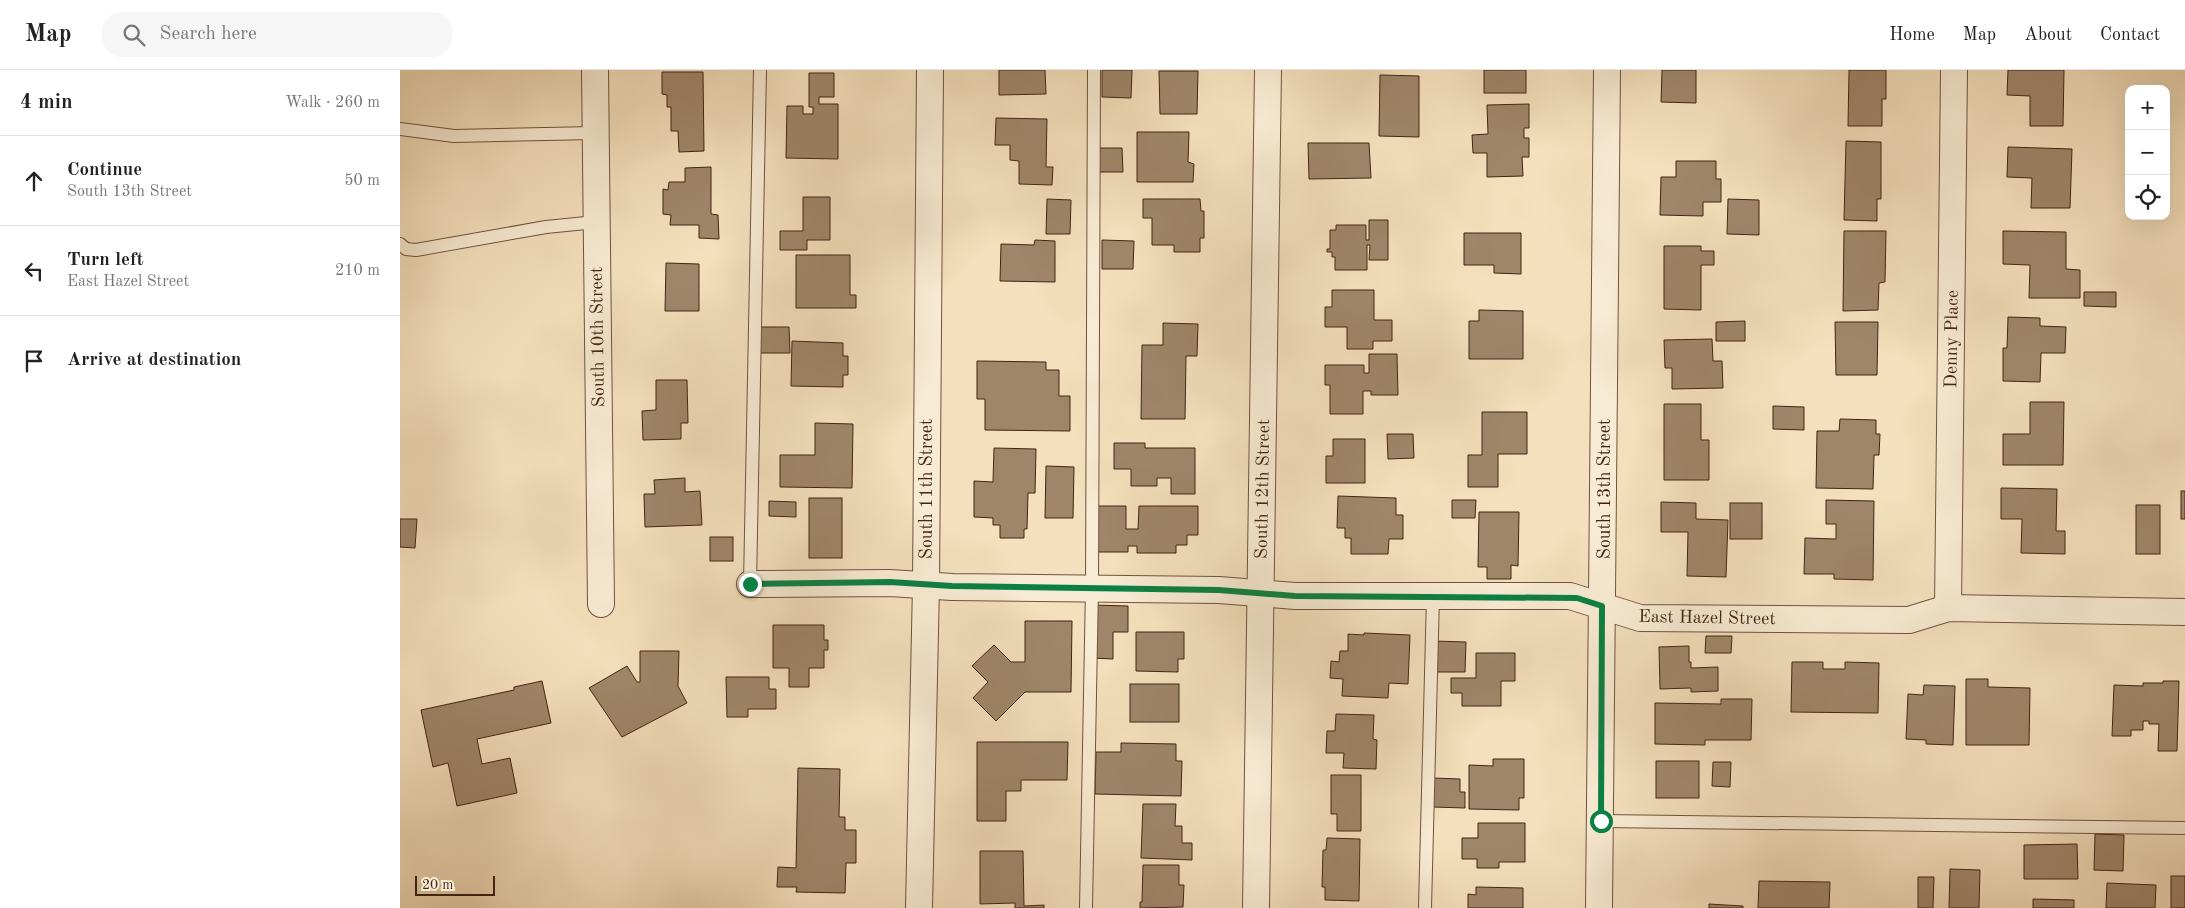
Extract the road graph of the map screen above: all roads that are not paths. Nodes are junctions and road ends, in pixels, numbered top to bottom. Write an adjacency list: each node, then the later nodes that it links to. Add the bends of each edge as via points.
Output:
1 (595, 70): 9 (street, South 10th Street)
2 (760, 70): 12 (lane)
3 (930, 70): 13 (street, South 11th Street)
4 (1094, 70): 14 (lane)
5 (1268, 70): 15 (street, South 12th Street)
6 (1607, 70): 18 (street, South 13th Street)
7 (1954, 70): 19 (street, Denny Place)
8 (400, 129): 9 (lane, via 454,136)
9 (595, 133): 10 (street, South 10th Street)
10 (596, 222): 11 (lane, via 546,227 416,250 406,249); 17 (street, South 10th Street)
11 (400, 244)
12 (750, 584): 13 (street, East Hazel Street, via 890,582)
13 (926, 585): 14 (street, East Hazel Street); 23 (street, South 11th Street)
14 (1092, 587): 15 (street, East Hazel Street); 24 (lane)
15 (1260, 593): 16 (street, East Hazel Street); 25 (street, South 12th Street)
16 (1433, 596): 18 (street, East Hazel Street, via 1570,596); 26 (lane)
17 (601, 604)
18 (1602, 606): 19 (street, East Hazel Street, via 1640,618 1909,620); 21 (street, South 13th Street)
19 (1948, 608): 20 (street, East Hazel Street)
20 (2185, 612)
21 (1601, 821): 22 (lane); 27 (street, South 13th Street)
22 (2185, 828)
23 (920, 908)
24 (1086, 908)
25 (1256, 908)
26 (1425, 908)
27 (1599, 908)

